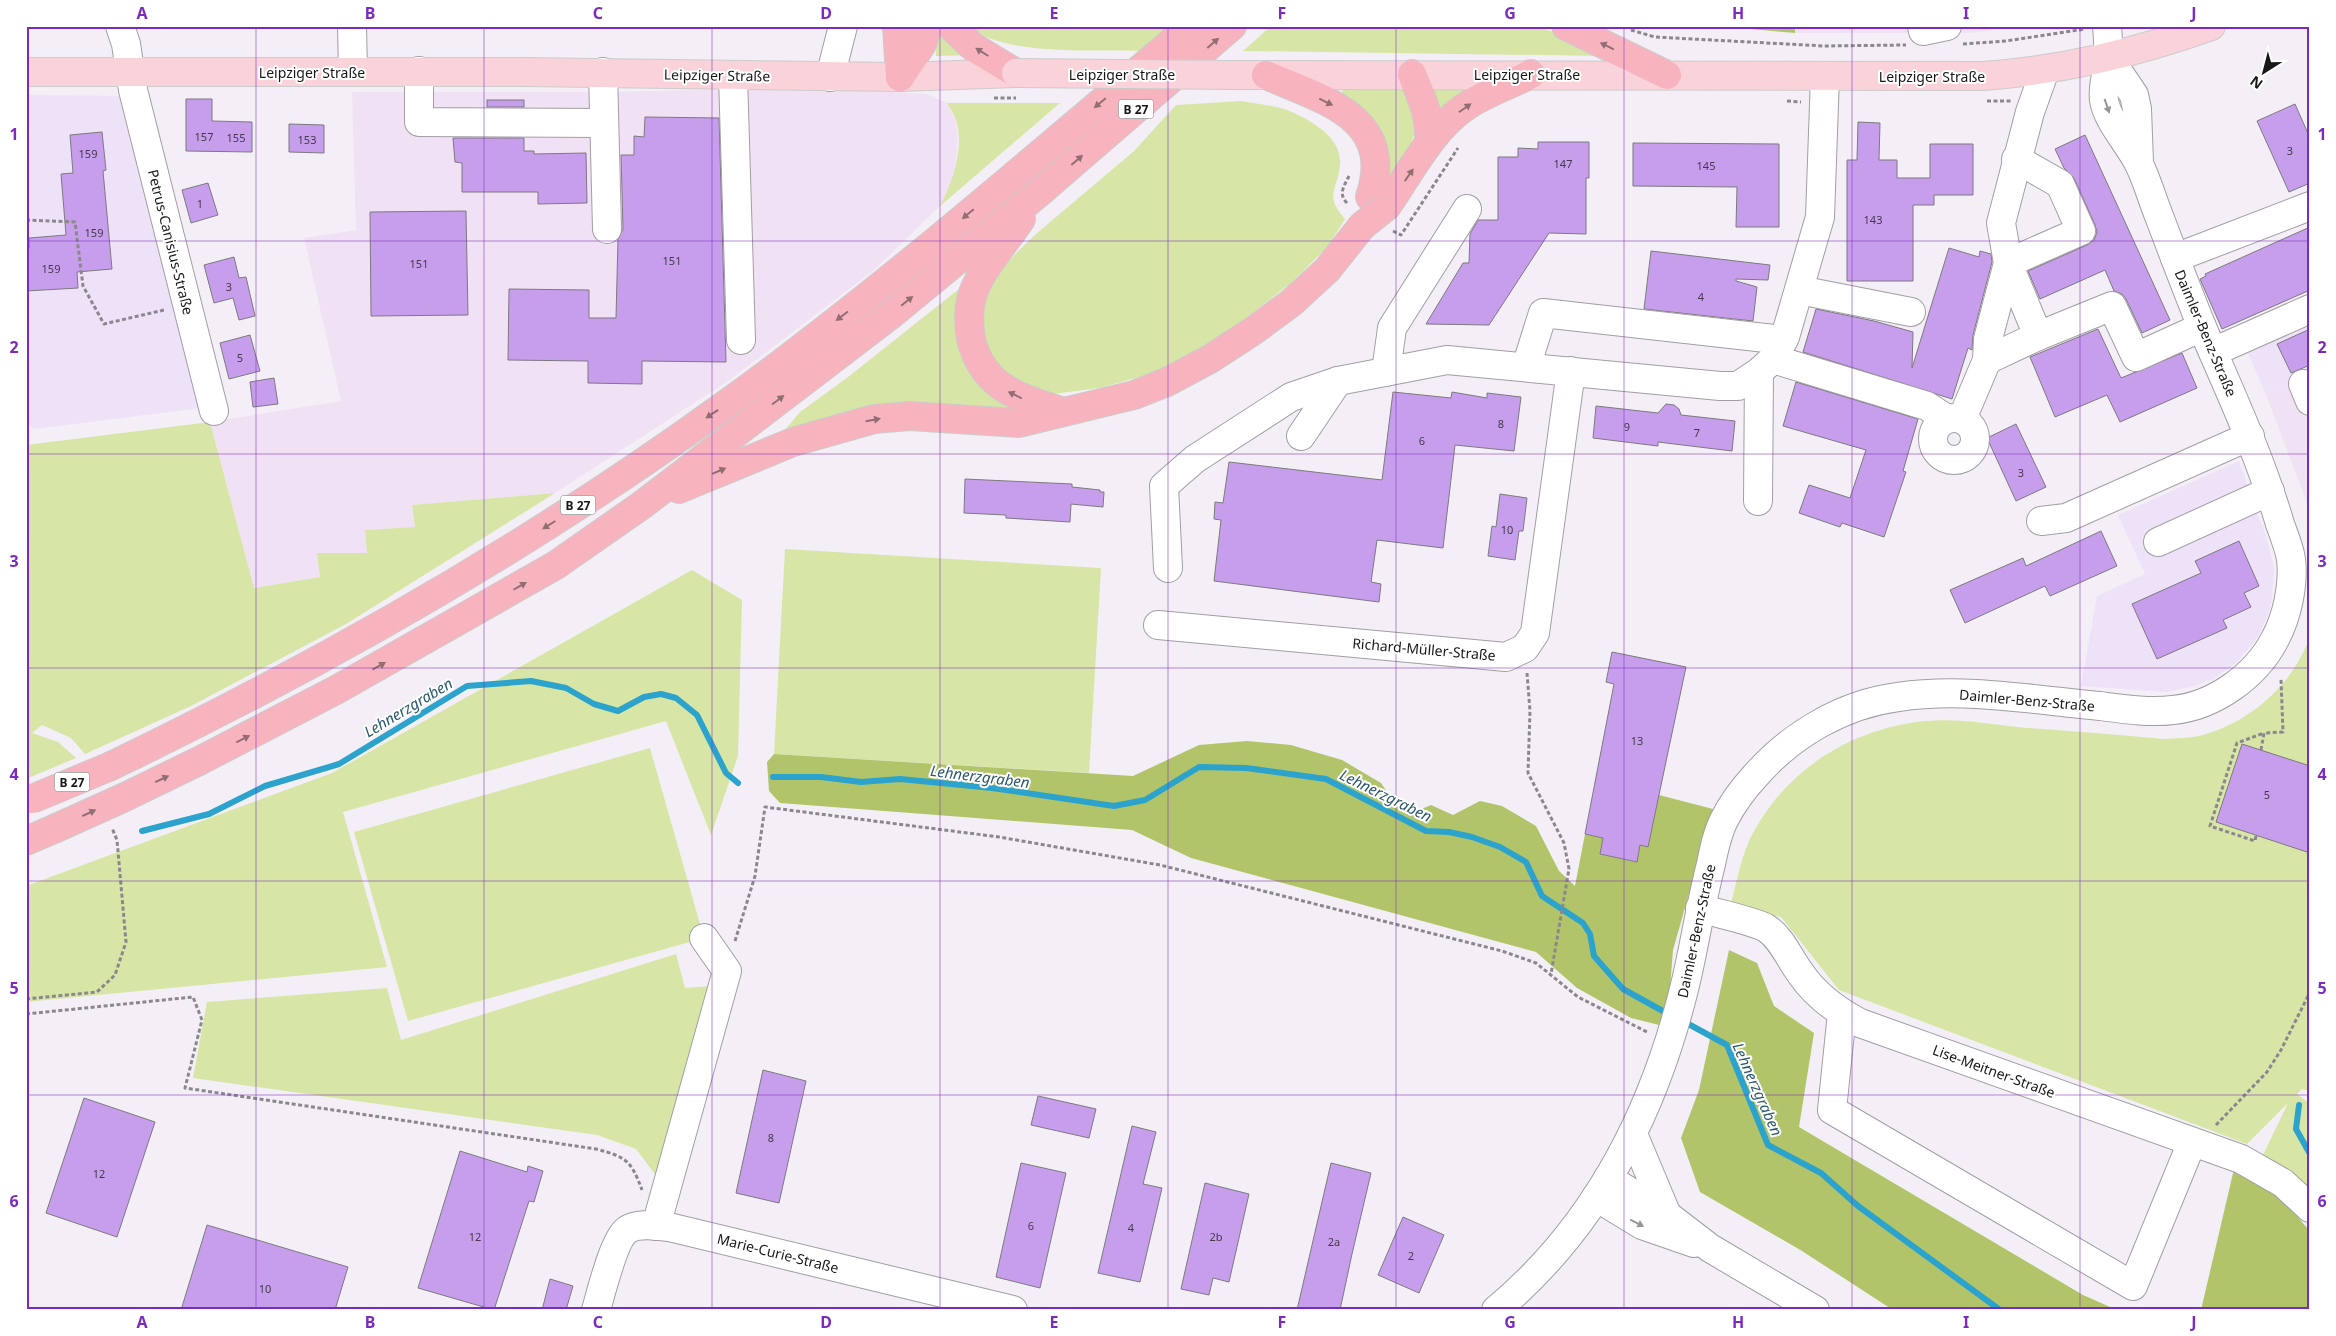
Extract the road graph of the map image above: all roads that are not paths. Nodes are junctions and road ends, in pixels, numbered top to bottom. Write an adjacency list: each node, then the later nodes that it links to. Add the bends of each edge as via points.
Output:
1 (120, 26): 17 (street, Petrus-Canisius-Straße)
2 (352, 26): 18 (street)
3 (843, 26): 28 (street)
4 (897, 26): 29 (highway)
5 (928, 26): 29 (highway, via 922,44)
6 (951, 26): 21 (highway, one-way to 6)
7 (1191, 26): 66 (highway, B 27, one-way to 66, bridge, via 875,291 725,406 550,525 275,685 111,766)
8 (1232, 26): 33 (highway, B 27, one-way to 8)
9 (1566, 26): 25 (highway, one-way to 9)
10 (2211, 26): 14 (main road, Leipziger Straße)
11 (2100, 27): 14 (street)
12 (1954, 35): 13 (street, via 1923,31)
13 (1917, 36)
14 (2108, 58): 15 (main road, Leipziger Straße); 38 (street, Daimler-Benz-Straße, via 2134,95 2139,164)
15 (2045, 70): 27 (main road, Leipziger Straße, via 1975,76); 32 (street)
16 (26, 72): 17 (main road, Leipziger Straße)
17 (130, 72): 18 (main road, Leipziger Straße); 52 (street, Petrus-Canisius-Straße)
18 (353, 72): 19 (main road, Leipziger Straße)
19 (419, 72): 20 (main road, Leipziger Straße); 30 (street, via 418,122)
20 (603, 72): 26 (main road, Leipziger Straße); 30 (street)
21 (1004, 74): 24 (main road, Leipziger Straße, bridge); 29 (main road, Leipziger Straße)
22 (1412, 74): 23 (main road, Leipziger Straße); 24 (main road, Leipziger Straße); 31 (highway, via 1426,107)
23 (1531, 74): 25 (main road, Leipziger Straße); 31 (highway, one-way to 23, via 1465,107)
24 (1266, 75): 34 (highway, one-way to 34, via 1346,112 1361,126 1372,142 1377,163)
25 (1667, 75): 27 (main road, Leipziger Straße)
26 (733, 76): 28 (main road, Leipziger Straße); 44 (street)
27 (1826, 76): 40 (street, via 1820,217)
28 (830, 77): 29 (main road, Leipziger Straße)
29 (900, 78)
30 (604, 123): 37 (street)
31 (1430, 142): 34 (highway, one-way to 31)
32 (2016, 159): 39 (street, via 2001,223); 39 (street, via 2060,184 2081,231)
33 (1040, 192): 53 (highway, one-way to 33, via 1021,398 1003,389 987,375 975,354 969,327 971,300 977,286); 60 (highway, B 27, one-way to 33, via 892,313)
34 (1368, 202): 53 (highway, via 1356,235 1327,270 1291,303 1210,359 1134,395)
35 (2310, 206): 38 (street)
36 (1467, 209): 50 (street, via 1392,328)
37 (607, 229)
38 (2175, 258): 45 (street, Daimler-Benz-Straße)
39 (2008, 263): 43 (street); 47 (street, via 1988,340)
40 (1799, 290): 42 (street); 46 (street)
41 (2310, 309): 45 (street)
42 (1911, 312)
43 (2038, 336): 45 (street, via 2112,306 2136,357); 47 (street)
44 (741, 340)
45 (2208, 340): 56 (street, Daimler-Benz-Straße)
46 (1772, 357): 48 (street, via 1543,313); 49 (street, via 1738,386); 54 (street, via 1927,406); 59 (street)
47 (1987, 360): 54 (street)
48 (1526, 367): 49 (street); 50 (street, via 1447,360)
49 (1571, 371): 65 (street, Richard-Müller-Straße, via 1535,633 1525,648 1506,657)
50 (1386, 372): 51 (street)
51 (1338, 381): 55 (street); 64 (street, via 1291,397 1195,459 1164,486)
52 (214, 411)
53 (1061, 412): 60 (highway, one-way to 53, via 792,442 874,419 910,416 1019,422)
54 (1955, 419): 57 (street, via 1973,429 1974,444 1966,457)
55 (1301, 436)
56 (2250, 436): 58 (street, Daimler-Benz-Straße); 61 (street, via 2066,518)
57 (1950, 466)
58 (2270, 491): 62 (street); 63 (street, Daimler-Benz-Straße)
59 (1758, 501)
60 (642, 505): 67 (highway, B 27, one-way to 60, bridge, via 199,761 336,690 556,565)
61 (2041, 521)
62 (2158, 542)
63 (2300, 556): 68 (street, Daimler-Benz-Straße, via 2288,606 2270,650 2234,686 2206,701 2174,710 2142,710 1961,692 1896,697 1851,708 1802,734 1754,777 1724,821 1716,840)
64 (1168, 568)
65 (1158, 625)
66 (29, 800)
67 (26, 841)
68 (1700, 908): 70 (street, Lise-Meitner-Straße, via 1766,928 1801,975); 71 (street, Daimler-Benz-Straße, via 1686,982 1670,1040 1655,1085)
69 (704, 938): 76 (street, via 727,971)
70 (1842, 1013): 72 (street, Lise-Meitner-Straße, via 1860,1023); 72 (street, via 1832,1110 2133,1286)
71 (1633, 1134): 73 (street, Daimler-Benz-Straße); 75 (street)
72 (2192, 1142): 74 (street, Lise-Meitner-Straße, via 2241,1159 2282,1183)
73 (1602, 1188): 75 (street); 77 (street, one-way to 77, via 1642,1225); 80 (street, Daimler-Benz-Straße, via 1564,1244)
74 (2310, 1208)
75 (1667, 1215): 77 (street)
76 (649, 1225): 78 (street, via 628,1229 619,1238); 79 (street, Marie-Curie-Straße, via 669,1226)
77 (1710, 1248): 81 (street)
78 (596, 1310)
79 (1013, 1310)
80 (1496, 1310)
81 (1815, 1310)

